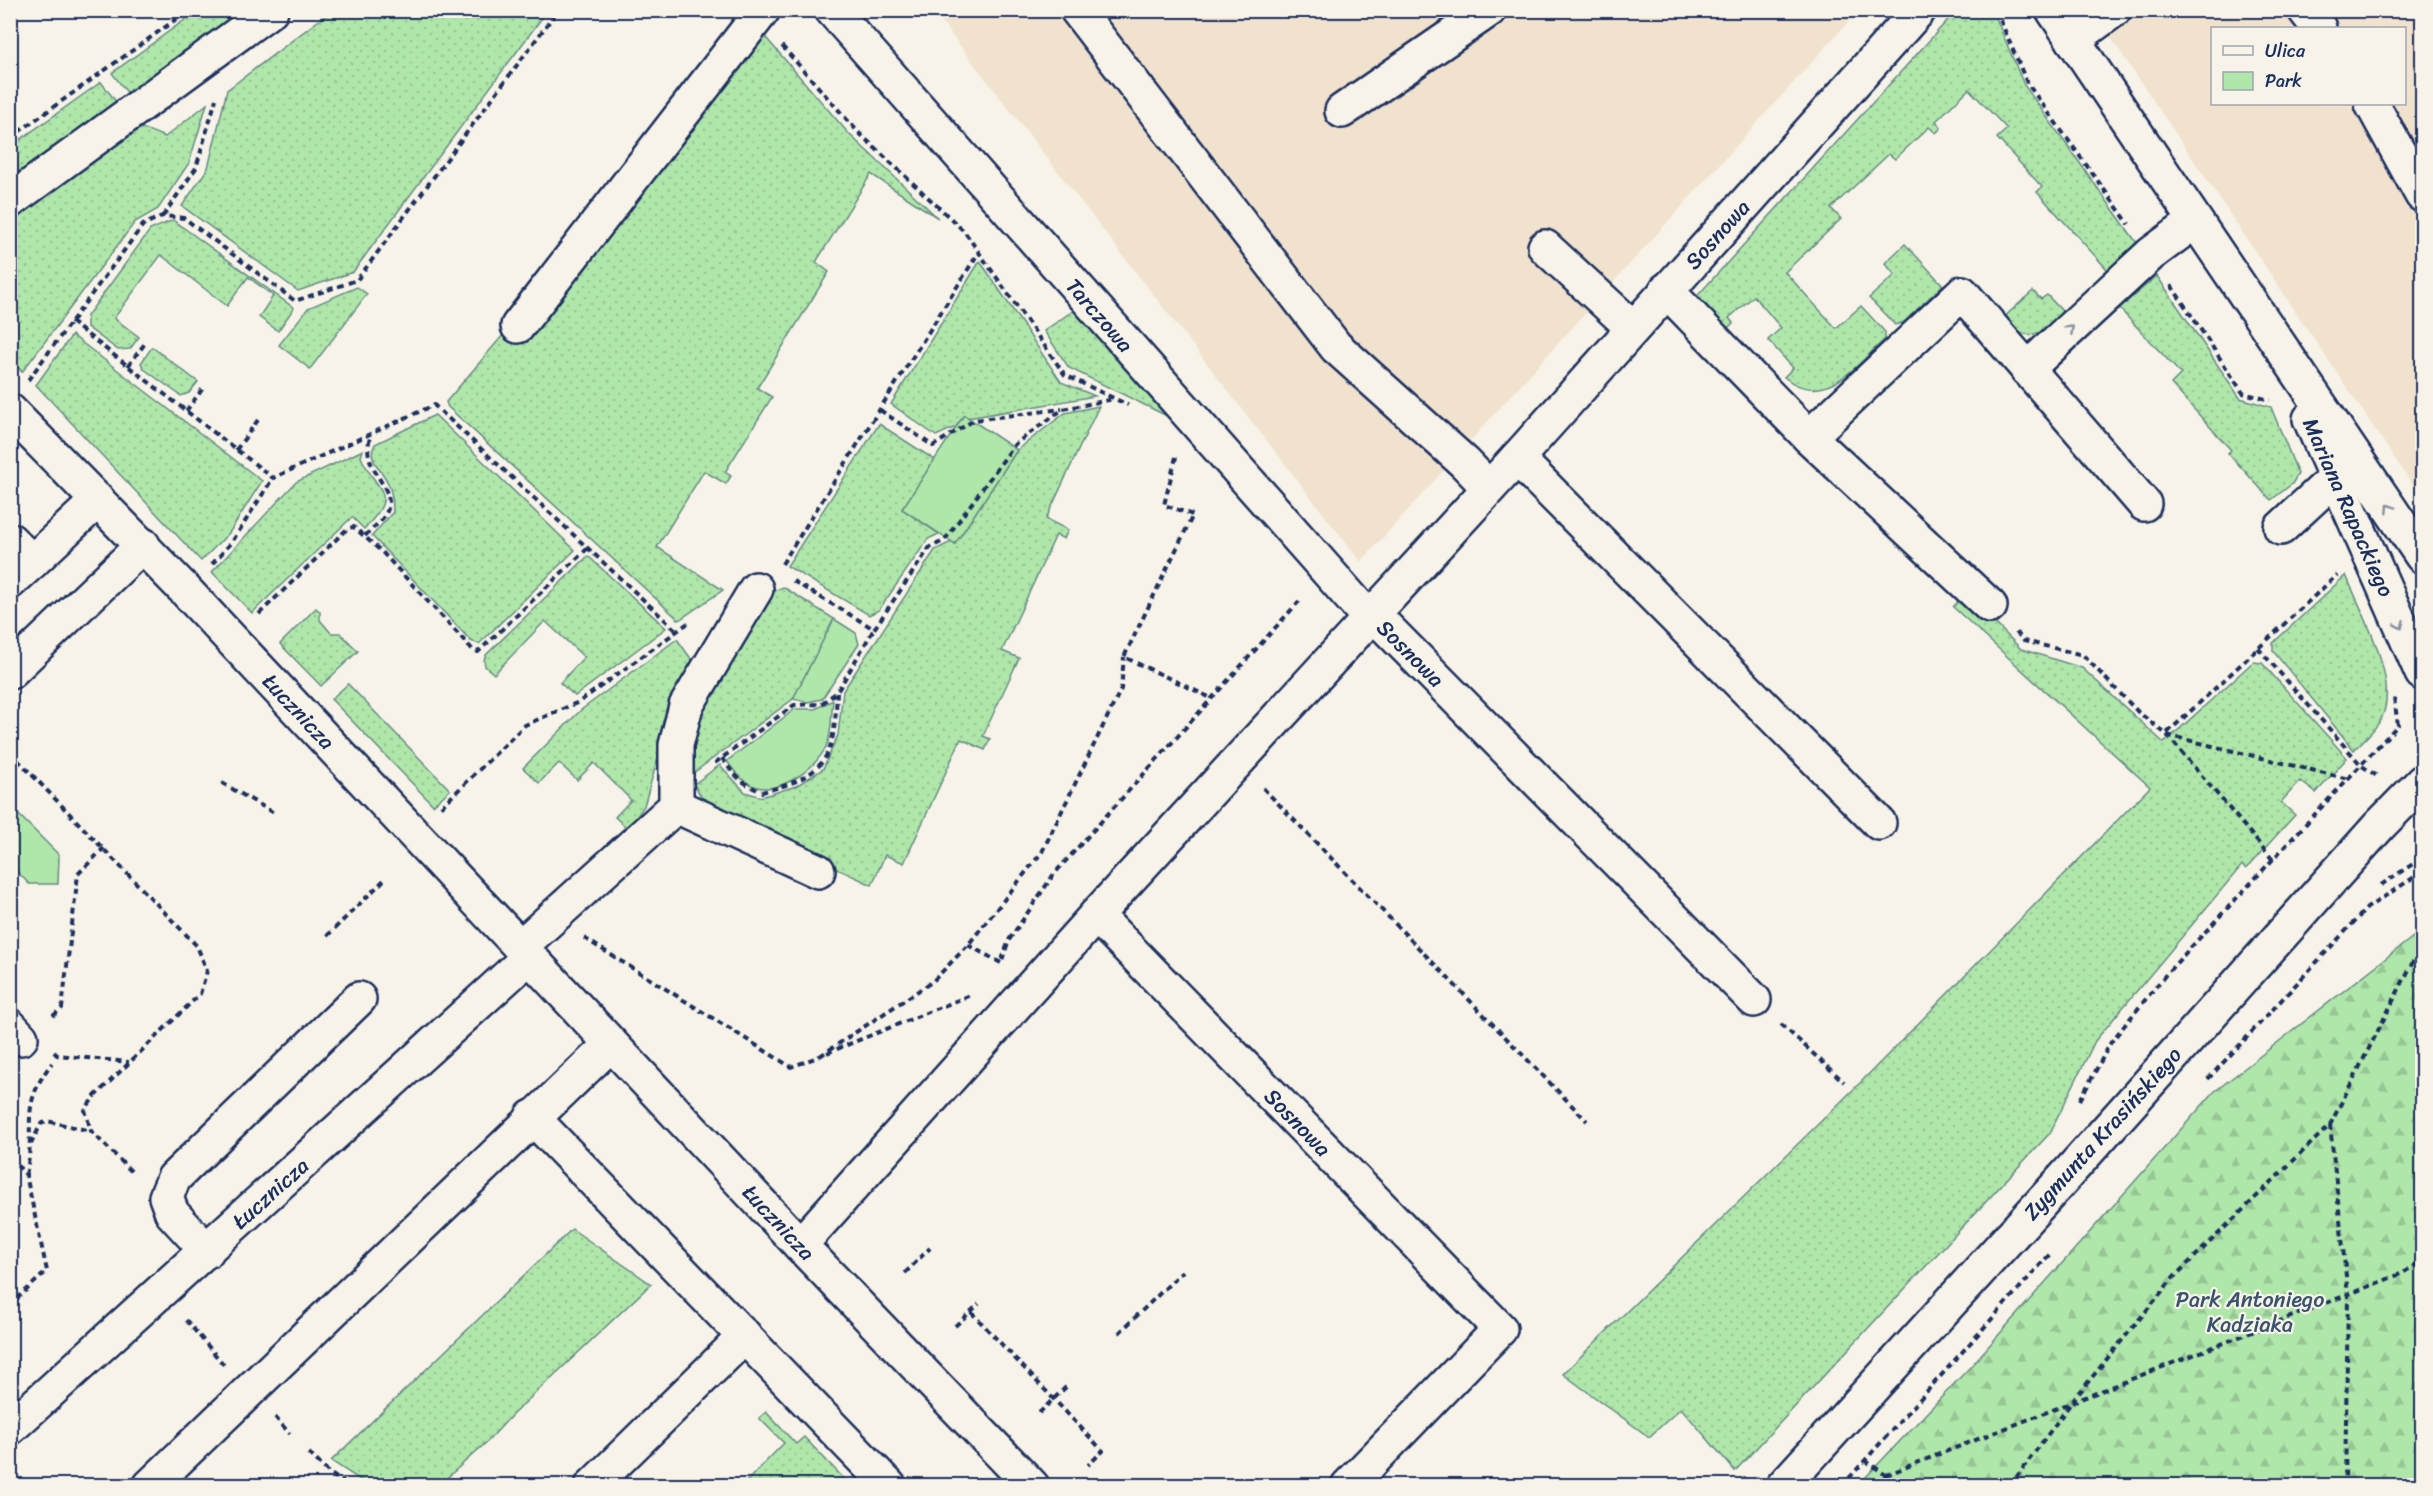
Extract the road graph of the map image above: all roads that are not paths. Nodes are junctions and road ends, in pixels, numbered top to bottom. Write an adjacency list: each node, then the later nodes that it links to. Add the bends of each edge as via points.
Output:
1 (271, 10): 15 (street)
2 (832, 10): 36 (street, Tarczowa)
3 (1077, 10): 27 (street, via 1336,347)
4 (1489, 10): 13 (street)
5 (1919, 10): 18 (street, Sosnowa)
6 (2053, 10): 11 (street, Mariana Rapackiego)
7 (2114, 10): 11 (street)
8 (2305, 10): 10 (street)
9 (760, 14): 19 (street)
10 (2318, 27)
11 (2073, 40): 16 (street, Mariana Rapackiego)
12 (2373, 105): 14 (street)
13 (1342, 111)
14 (2422, 195)
15 (10, 201)
16 (2194, 222): 21 (street, Mariana Rapackiego); 22 (street, one-way to 16, via 2151,254)
17 (1545, 247): 20 (street)
18 (1666, 290): 20 (street, Sosnowa); 24 (street)
19 (518, 326)
20 (1633, 328): 25 (street, Sosnowa)
21 (2275, 341): 26 (street, Mariana Rapackiego); 32 (street, Mariana Rapackiego, one-way to 21)
22 (2027, 369): 24 (street, via 1962,293); 29 (street)
23 (16, 399): 28 (street, Łucznicza)
24 (1809, 437): 35 (street)
25 (1517, 458): 27 (street, Sosnowa); 41 (street)
26 (2336, 477): 30 (street); 38 (street, Mariana Rapackiego, one-way to 38)
27 (1489, 489): 36 (street, Sosnowa)
28 (98, 500): 31 (street, Łucznicza); 33 (street)
29 (2144, 504)
30 (2282, 528)
31 (143, 545): 37 (street); 44 (street, Łucznicza)
32 (2422, 556)
33 (18, 561)
34 (766, 581): 40 (street, via 686,706 676,745)
35 (1990, 606)
36 (1371, 616): 43 (street, Sosnowa); 46 (street, Sosnowa)
37 (10, 672)
38 (2422, 673)
39 (2422, 782): 58 (street, Zygmunta Krasińskiego)
40 (676, 799): 42 (street); 44 (street)
41 (1879, 823)
42 (818, 871)
43 (1096, 915): 49 (street, Sosnowa); 57 (street, Sosnowa, via 1500,1329)
44 (529, 945): 47 (street, Łucznicza); 50 (street, Łucznicza)
45 (360, 999): 50 (street, via 174,1178 166,1197 172,1213)
46 (1754, 1000)
47 (611, 1044): 48 (street); 49 (street, Łucznicza)
48 (532, 1117): 51 (street); 53 (street, via 258,1401)
49 (800, 1245): 56 (street, Łucznicza)
50 (207, 1251): 52 (street, Łucznicza)
51 (745, 1336): 54 (street); 55 (street)
52 (10, 1428)
53 (150, 1485)
54 (592, 1485)
55 (890, 1485)
56 (1031, 1485)
57 (1348, 1485)
58 (1783, 1485)

